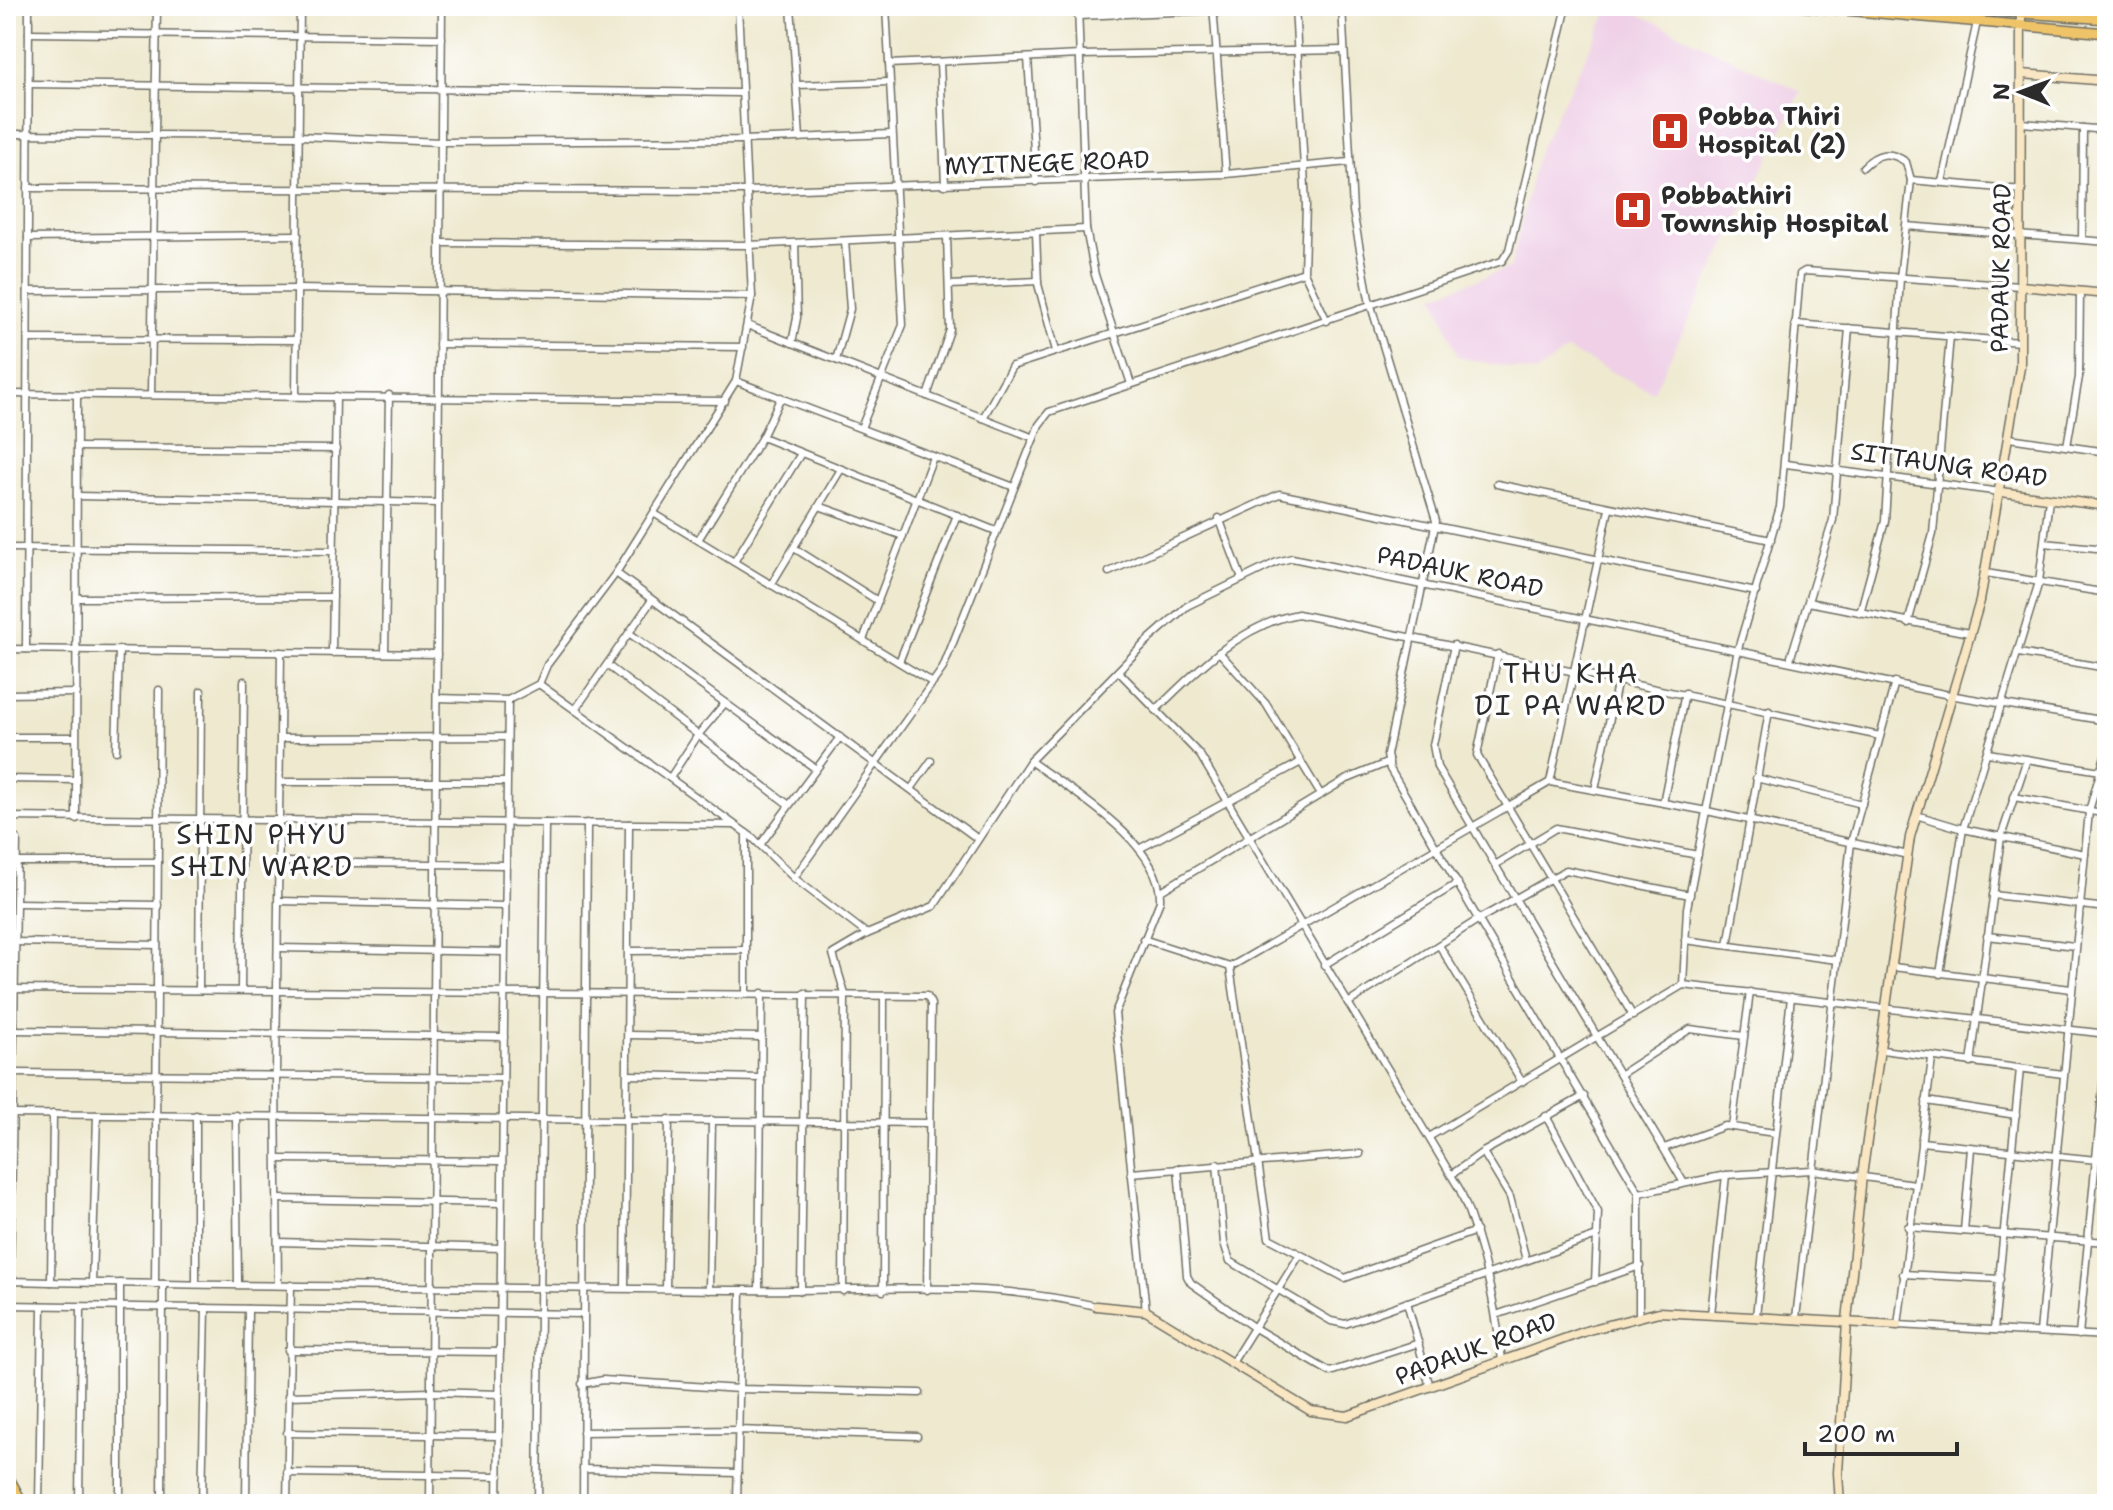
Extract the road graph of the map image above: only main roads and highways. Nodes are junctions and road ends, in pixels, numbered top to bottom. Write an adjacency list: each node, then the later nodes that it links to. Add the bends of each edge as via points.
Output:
1 (1800, 6): 5 (main road)
2 (1925, 6): 5 (main road)
3 (1984, 8): 4 (main road); 6 (main road)
4 (2022, 10): 7 (main road)
5 (1932, 12): 6 (main road)
6 (1952, 14): 8 (main road, via 1977,22)
7 (2107, 19)
8 (2107, 33)
9 (6, 1473): 12 (main road)
10 (6, 1498): 11 (main road)
11 (9, 1504)
12 (23, 1504)

